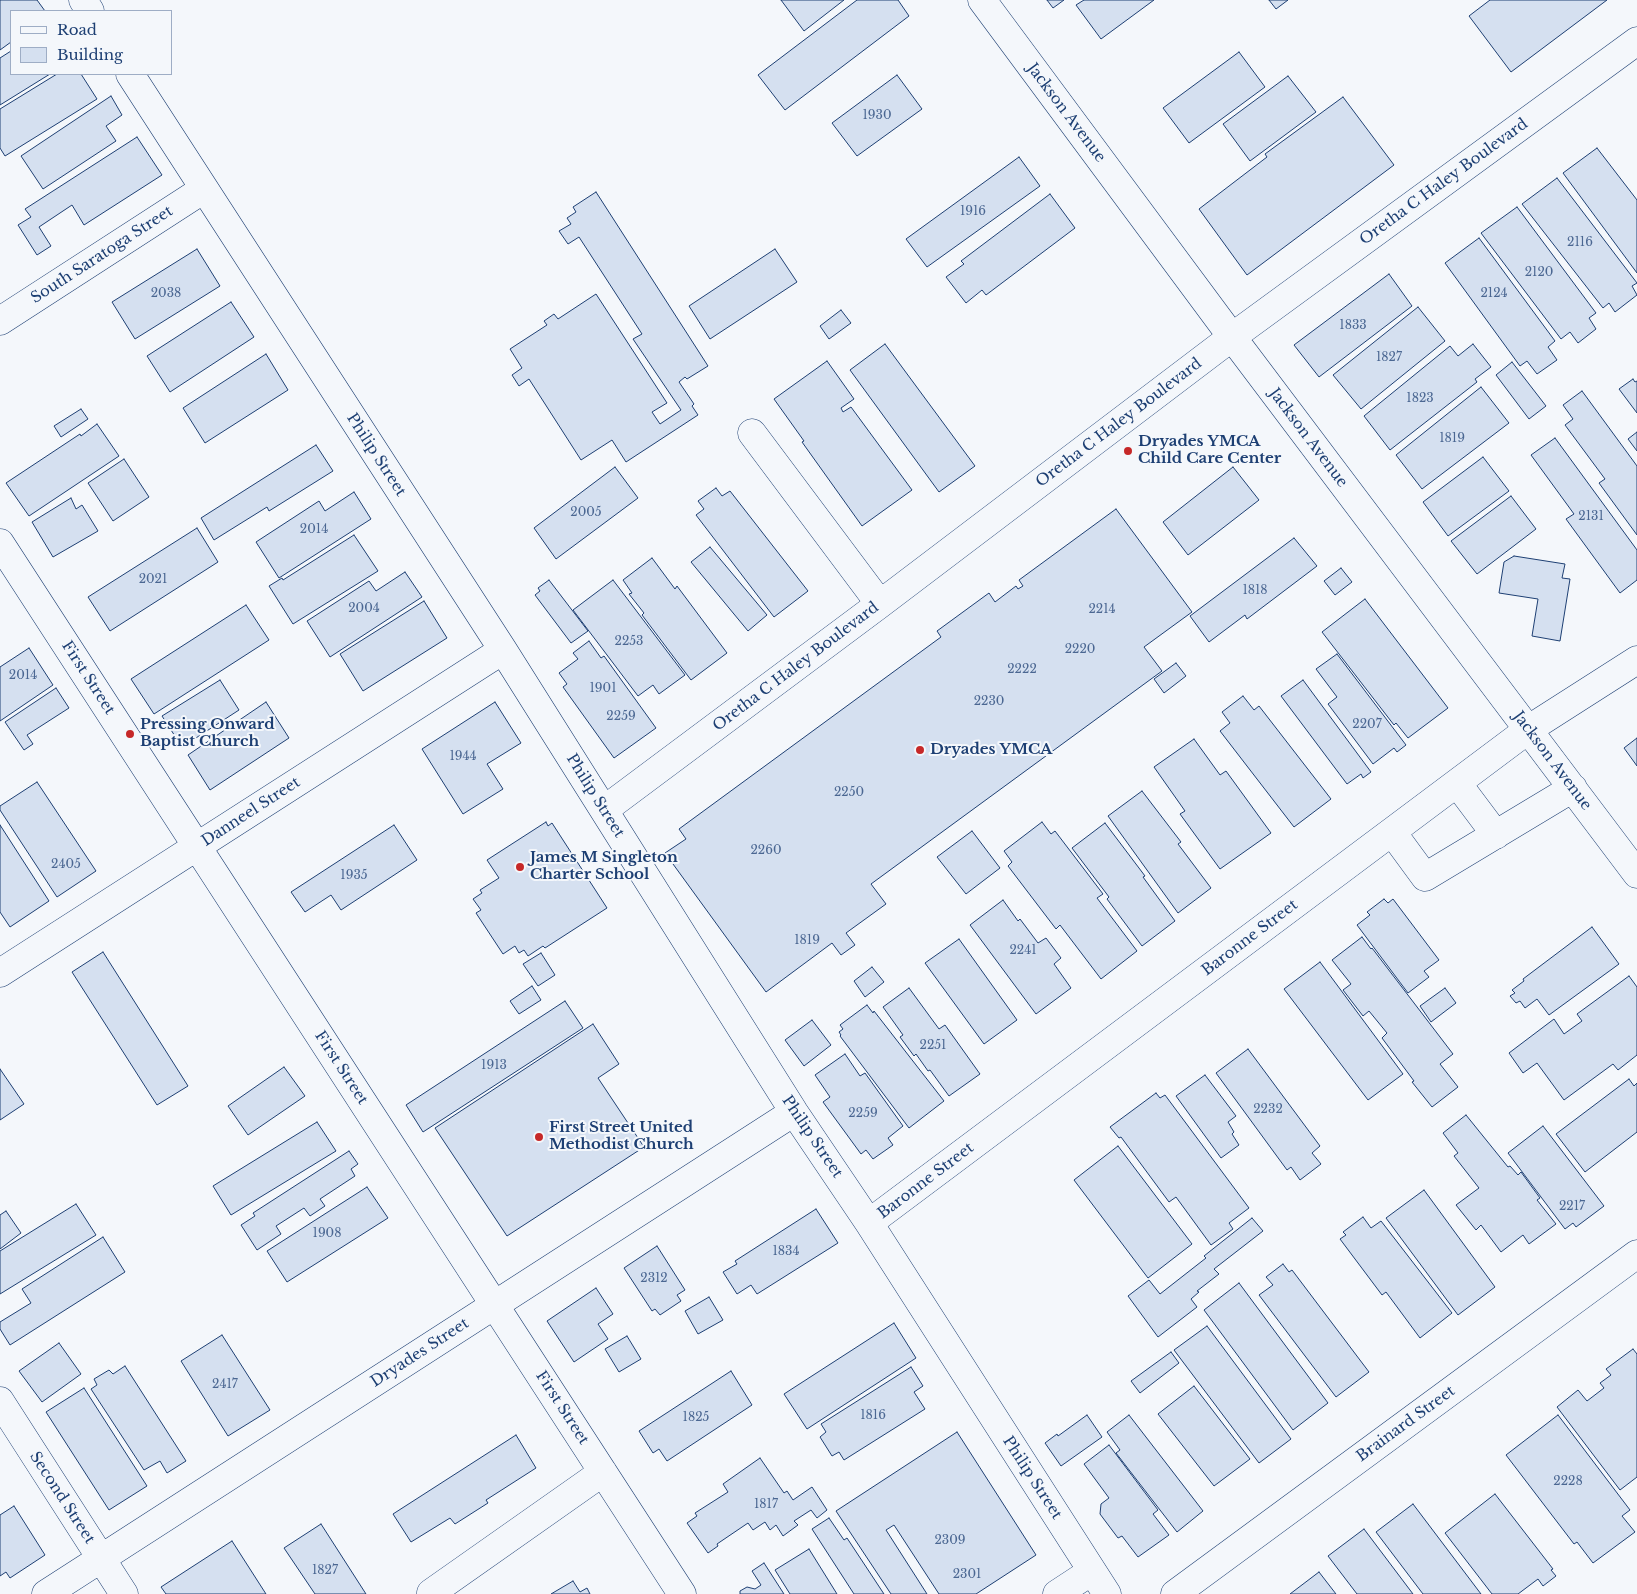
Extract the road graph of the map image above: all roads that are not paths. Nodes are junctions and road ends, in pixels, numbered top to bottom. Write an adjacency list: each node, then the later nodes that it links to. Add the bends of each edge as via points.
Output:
1 (982, 0): 6 (street, Jackson Avenue)
2 (1637, 41): 6 (street, Oretha C Haley Boulevard)
3 (131, 75): 4 (street, Philip Street)
4 (204, 189): 5 (street, South Saratoga Street); 10 (street, Philip Street)
5 (0, 321)
6 (1232, 338): 9 (street, Oretha C Haley Boulevard); 12 (street, Jackson Avenue)
7 (752, 433): 9 (street)
8 (0, 543): 18 (street, First Street)
9 (880, 604): 15 (street, Oretha C Haley Boulevard)
10 (503, 650): 15 (street, Philip Street); 18 (street, Danneel Street)
11 (1637, 660): 12 (street, Baronne Street)
12 (1529, 729): 13 (street, Baronne Street); 14 (street, Jackson Avenue)
13 (1457, 783): 16 (street, Baronne Street); 17 (street)
14 (1573, 788): 17 (street); 19 (street, Jackson Avenue)
15 (604, 810): 21 (street, Philip Street)
16 (1392, 832): 17 (street, via 1425,877); 22 (street, Baronne Street)
17 (1496, 834)
18 (197, 846): 20 (street, Danneel Street); 24 (street, First Street)
19 (1637, 874)
20 (0, 973)
21 (794, 1112): 22 (street, Philip Street); 24 (street, Dryades Street)
22 (869, 1223): 28 (street, Philip Street)
23 (1637, 1254): 35 (street, Brainard Street)
24 (495, 1305): 26 (street, First Street); 27 (street, Dryades Street)
25 (0, 1401): 27 (street, Second Street)
26 (603, 1472): 29 (street); 32 (street, First Street)
27 (101, 1558): 30 (street, Dryades Street); 31 (street, Second Street)
28 (1092, 1571): 33 (street); 34 (street, Philip Street)
29 (431, 1593)
30 (46, 1594)
31 (124, 1594)
32 (682, 1594)
33 (1057, 1594)
34 (1107, 1594)
35 (1175, 1594)

